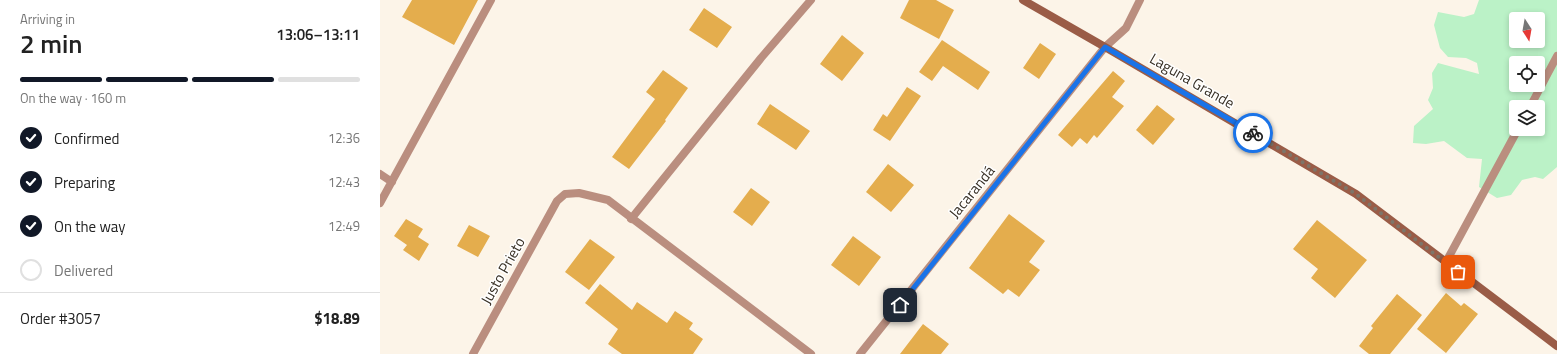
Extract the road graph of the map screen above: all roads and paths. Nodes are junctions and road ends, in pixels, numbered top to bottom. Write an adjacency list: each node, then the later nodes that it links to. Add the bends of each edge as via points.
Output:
1 (491, 0): 10 (street)
2 (811, 0): 12 (street)
3 (1023, 0): 5 (main road, Laguna Grande)
4 (1140, 0): 5 (street, Jacarandá, via 1126,28)
5 (1105, 47): 13 (main road, Laguna Grande, via 1356,194); 17 (street, Jacarandá)
6 (1557, 56): 7 (street)
7 (1534, 100)
8 (1514, 136): 13 (street)
9 (380, 174): 10 (street)
10 (392, 182): 11 (street)
11 (380, 203)
12 (632, 218): 15 (street, Justo Prieto, via 608,200 579,193 566,194 557,201); 16 (street)
13 (1446, 262): 14 (main road, Laguna Grande)
14 (1557, 346)
15 (473, 354)
16 (811, 354)
17 (860, 354)

